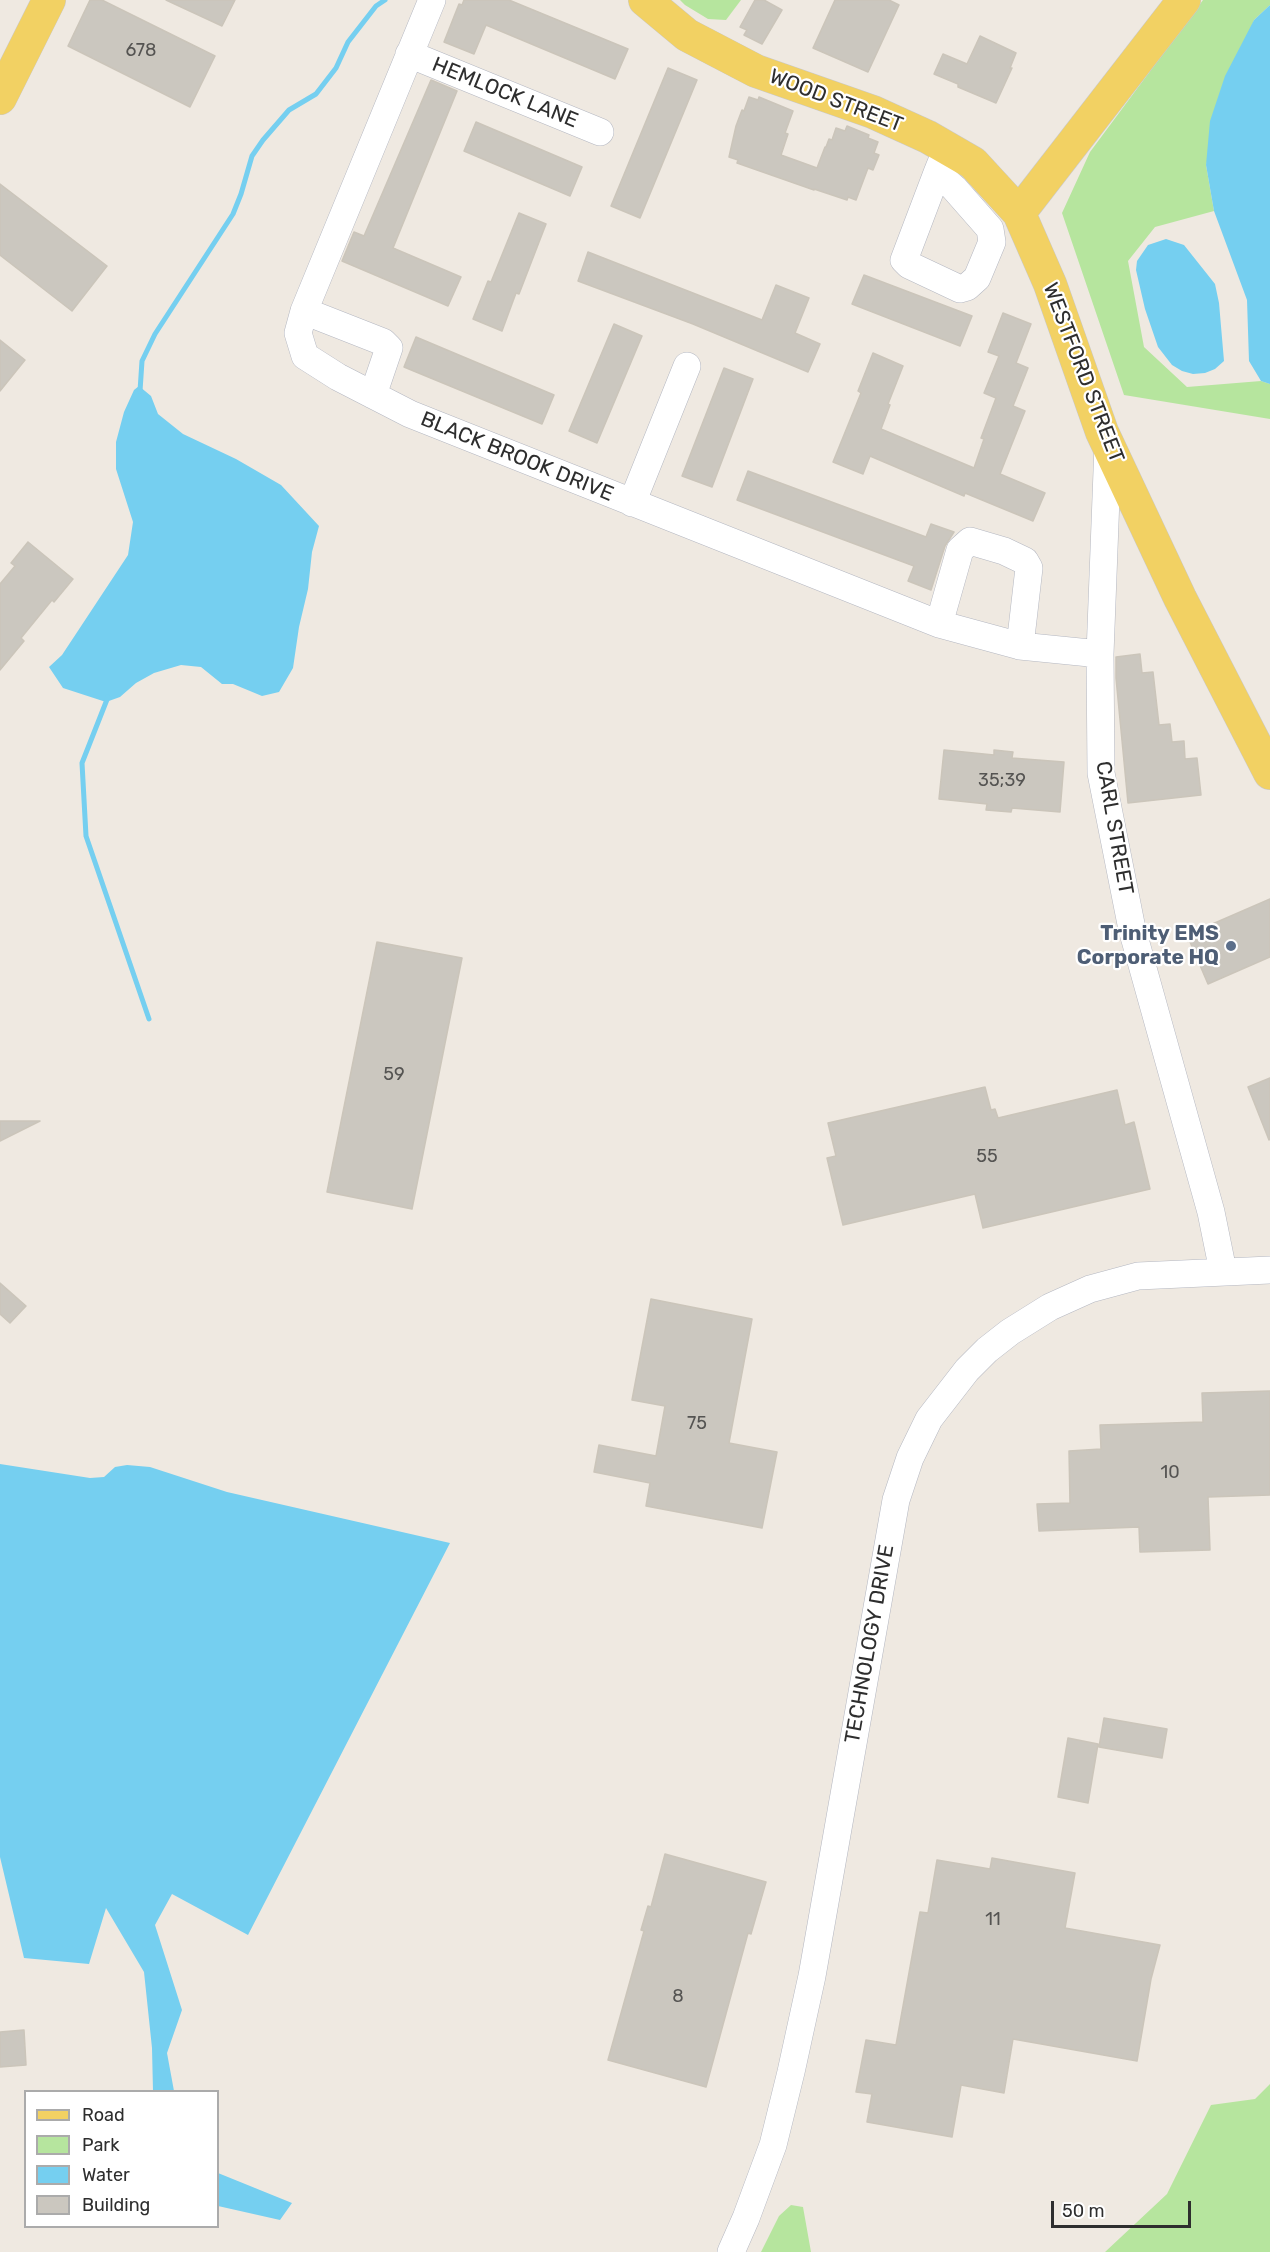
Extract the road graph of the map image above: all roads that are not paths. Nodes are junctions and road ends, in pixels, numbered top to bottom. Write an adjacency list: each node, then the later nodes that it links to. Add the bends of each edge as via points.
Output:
1 (49, 0): 6 (main road)
2 (432, 0): 5 (street, BLACK BROOK DRIVE)
3 (645, 0): 8 (main road, WOOD STREET, via 687,35 756,70 873,112 928,137 942,160 973,163)
4 (1184, 0): 8 (main road)
5 (409, 54): 7 (street, HEMLOCK LANE); 9 (street, BLACK BROOK DRIVE)
6 (0, 98)
7 (600, 132)
8 (1019, 213): 12 (main road, WESTFORD STREET, via 1050,284)
9 (304, 311): 11 (street, BLACK BROOK DRIVE, via 298,333 305,356); 11 (street, via 383,342 389,348)
10 (687, 366): 13 (street)
11 (373, 395): 13 (street, BLACK BROOK DRIVE, via 410,414)
12 (1108, 445): 16 (street, CARL STREET); 17 (main road, WESTFORD STREET, via 1180,598)
13 (632, 503): 14 (street, BLACK BROOK DRIVE)
14 (939, 624): 15 (street, BLACK BROOK DRIVE); 15 (street, via 960,550 969,541 1005,551 1025,561 1029,568)
15 (1020, 646): 16 (street, BLACK BROOK DRIVE)
16 (1100, 654): 19 (street, CARL STREET, via 1101,773 1110,824 1132,929 1211,1212)
17 (1270, 773)
18 (1270, 1270): 19 (street, TECHNOLOGY DRIVE)
19 (1223, 1271): 20 (street, TECHNOLOGY DRIVE, via 1138,1276 1090,1289 1050,1307 987,1350 929,1419 910,1458 897,1500 812,1976 791,2072 773,2145)
20 (731, 2252)

